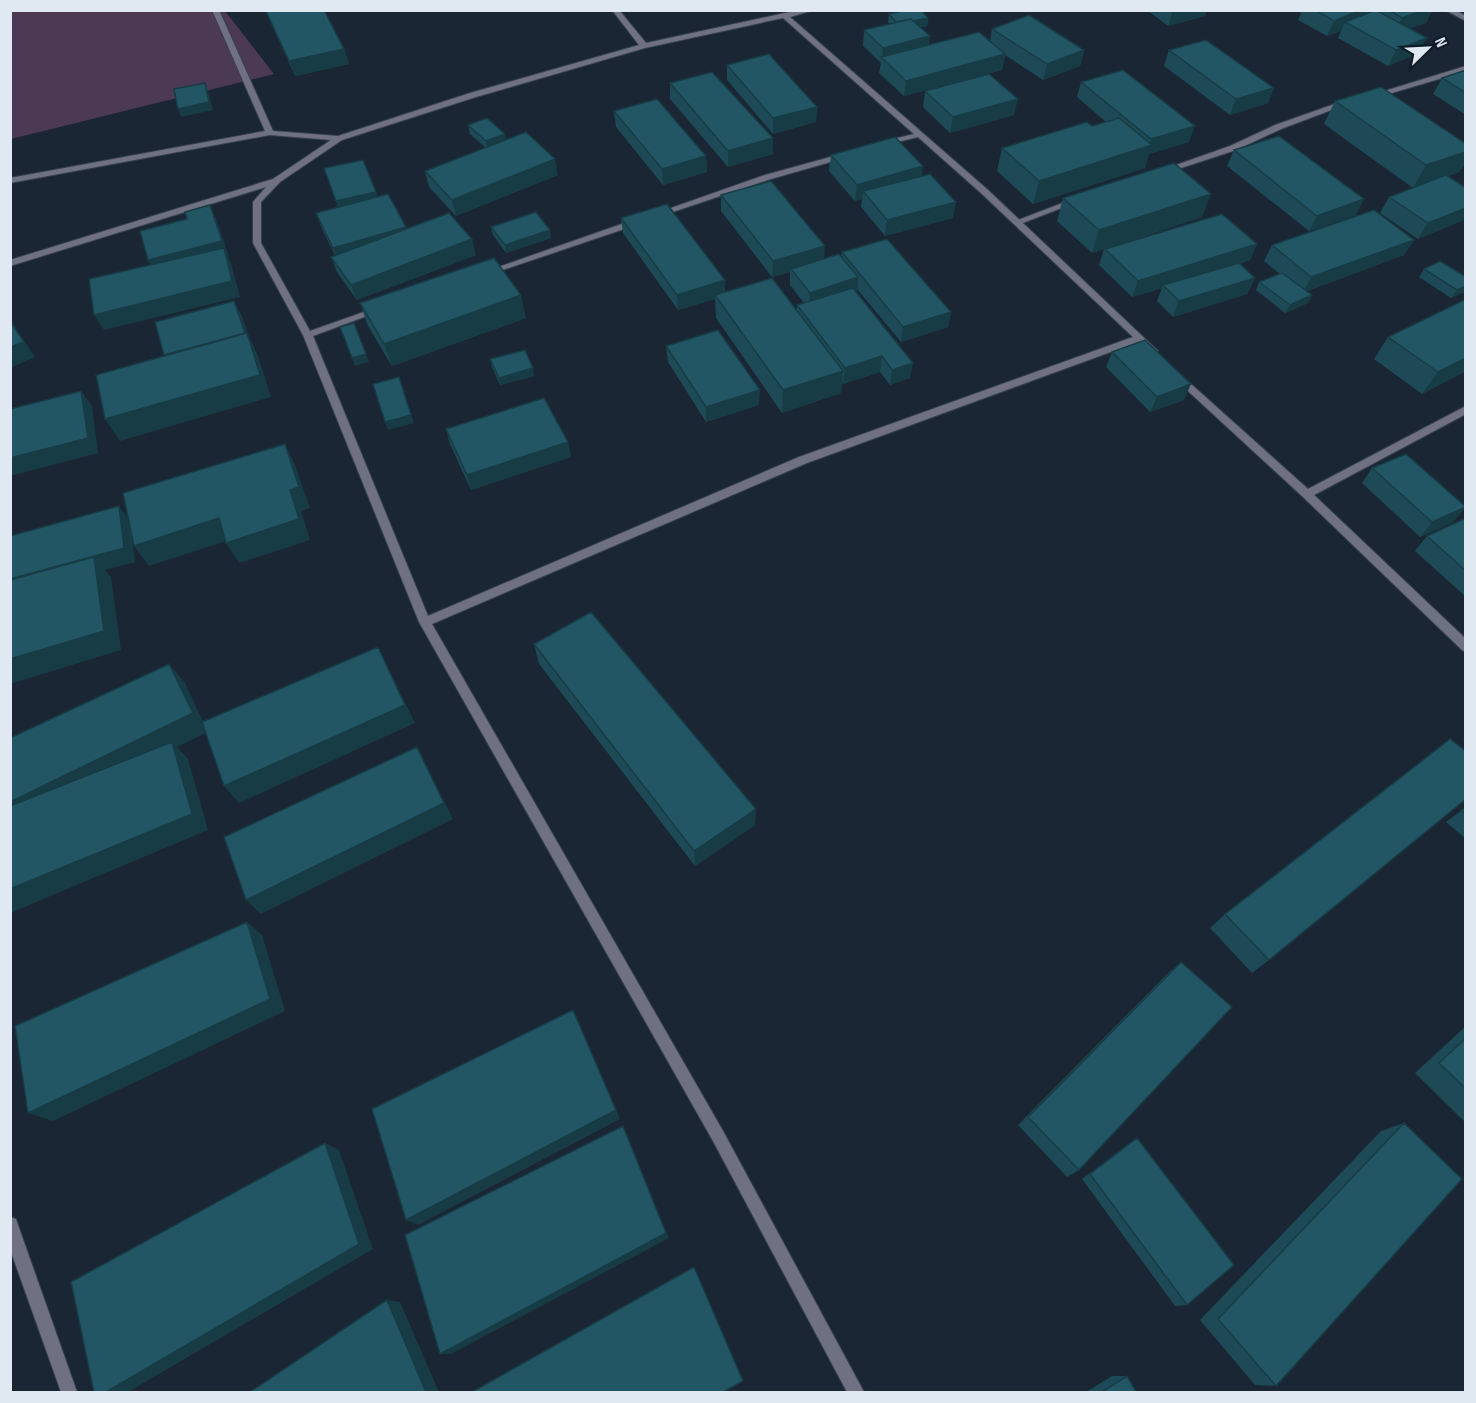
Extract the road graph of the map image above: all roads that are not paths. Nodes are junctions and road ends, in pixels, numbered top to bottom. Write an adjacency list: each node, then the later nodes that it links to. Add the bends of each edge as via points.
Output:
1 (215, 10): 11 (street)
2 (615, 10): 7 (street)
3 (811, 10): 5 (street)
4 (1448, 10): 6 (street)
5 (786, 17): 7 (street); 12 (street)
6 (1466, 19)
7 (644, 46): 13 (street)
8 (1466, 68): 9 (street)
9 (1367, 97)
10 (1357, 100): 16 (street)
11 (270, 133): 13 (street); 18 (street)
12 (921, 134): 14 (street); 20 (street)
13 (339, 138): 17 (street)
14 (877, 146)
15 (855, 152): 22 (street, via 768,177)
16 (1157, 173)
17 (277, 180): 21 (street); 24 (street, via 257,202 257,243)
18 (10, 181)
19 (1082, 199): 20 (street)
20 (1017, 222): 25 (street)
21 (10, 263)
22 (476, 277)
23 (386, 308): 24 (street)
24 (308, 335): 30 (street)
25 (1140, 338): 26 (street); 30 (street, via 803,460)
26 (1157, 355)
27 (1173, 372): 29 (street)
28 (1466, 409): 29 (street)
29 (1307, 494): 31 (street)
30 (425, 622): 34 (street, via 718,1136)
31 (1466, 647)
32 (10, 1225): 33 (street)
33 (69, 1392)
34 (856, 1392)

